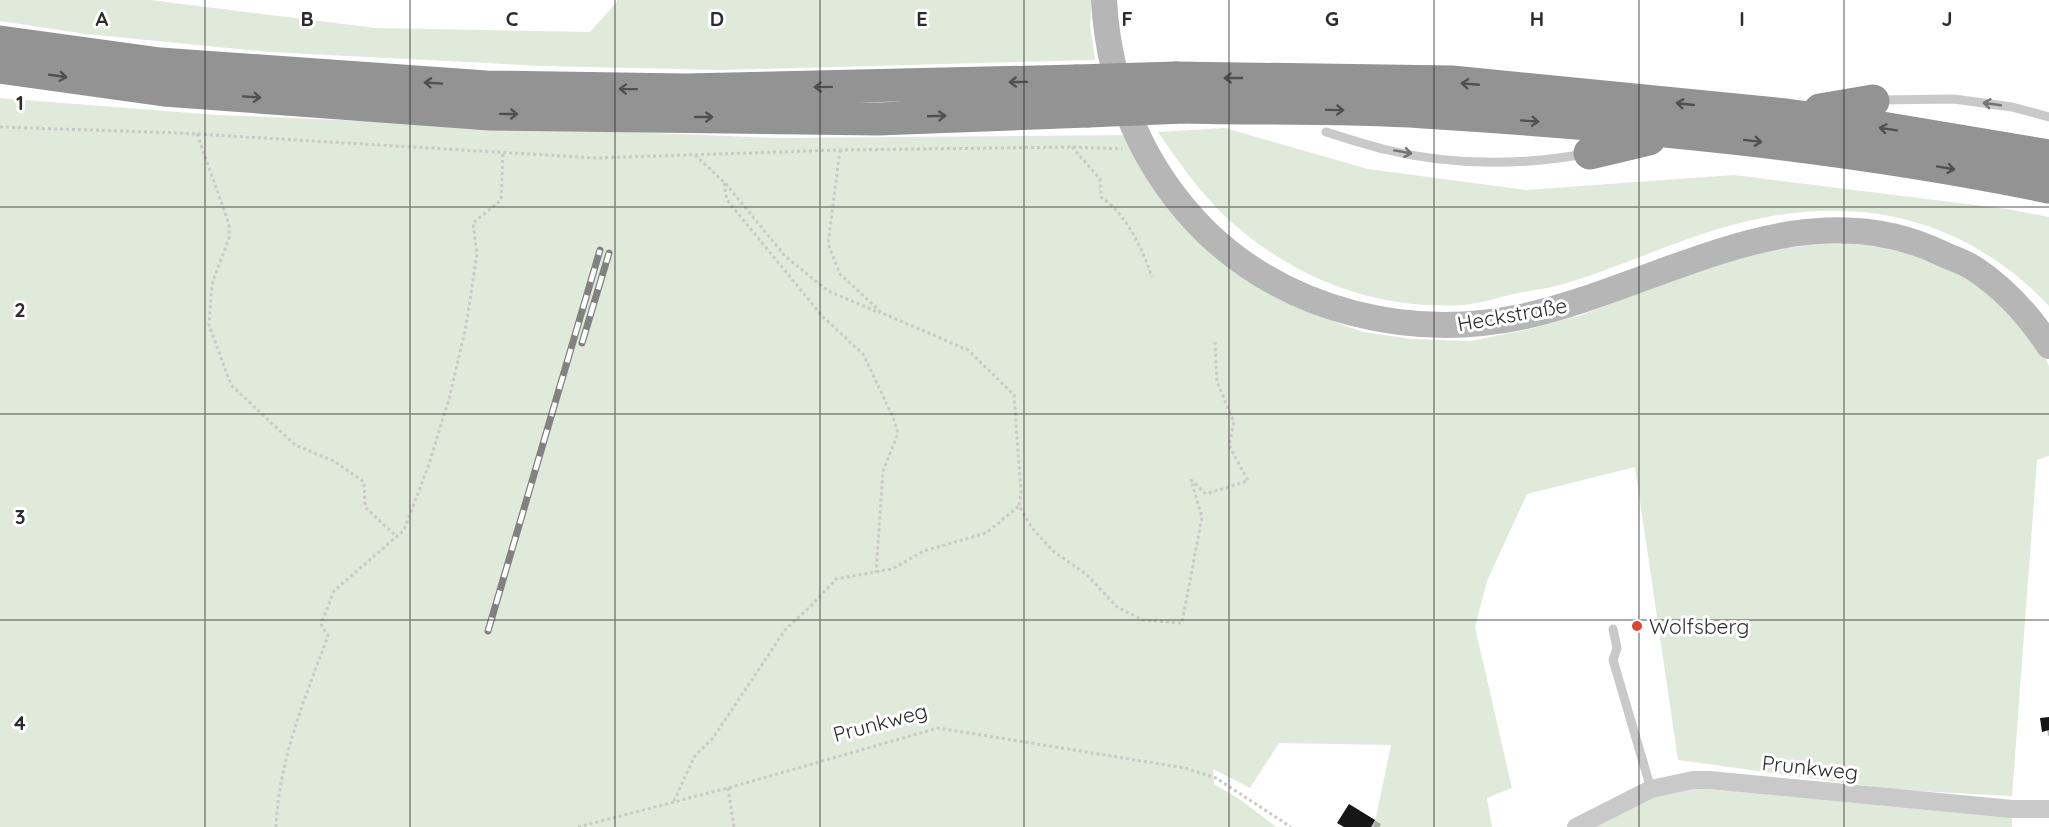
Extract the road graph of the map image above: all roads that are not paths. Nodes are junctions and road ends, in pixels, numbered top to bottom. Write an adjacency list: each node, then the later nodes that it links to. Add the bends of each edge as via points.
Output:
1 (1104, 0): 14 (main road, Heckstraße, via 1112,64 1123,100 1161,179 1224,249 1273,283 1316,302 1410,325 1464,326 1575,303 1725,249 1770,237 1826,230 1876,231 1923,244 1975,269 2034,323)
2 (0, 42): 4 (highway, one-way to 2, via 486,87 160,64)
3 (0, 68): 4 (highway, one-way to 4, via 164,90 490,114 878,118)
4 (1082, 96): 5 (highway, bridge)
5 (1191, 98): 7 (highway, one-way to 5, via 1452,82); 9 (highway, via 1280,124); 10 (highway, one-way to 10)
6 (1873, 101): 7 (highway); 8 (lane, one-way to 6, via 1954,99)
7 (1786, 115): 12 (highway, one-way to 7)
8 (2049, 117)
9 (1326, 132): 11 (lane, one-way to 11, via 1384,149 1443,160 1511,162)
10 (1674, 132): 11 (highway); 13 (highway, one-way to 13, via 1870,155)
11 (1590, 153)
12 (2049, 156)
13 (2049, 187)
14 (2049, 346)
15 (1613, 629): 16 (lane, via 1617,648 1613,660)
16 (1651, 789): 17 (street, Prunkweg, via 1710,780 2012,809); 18 (street, Prunkweg)
17 (2049, 809)
18 (1576, 827)

